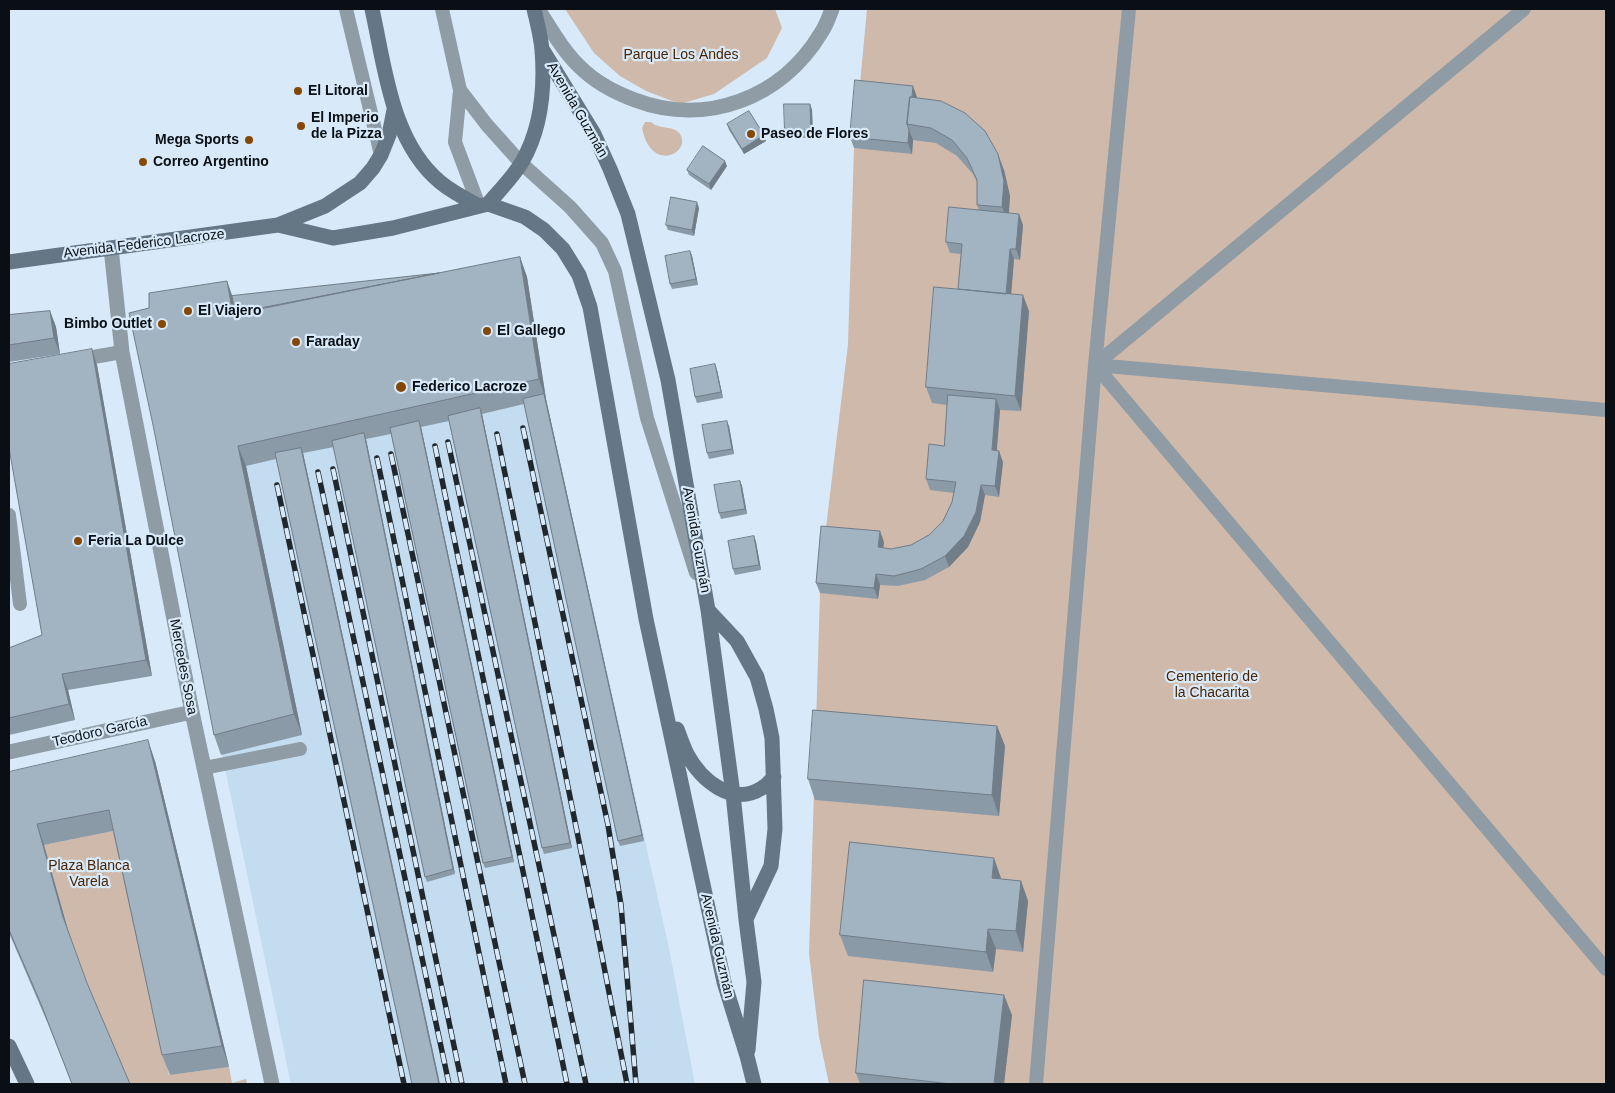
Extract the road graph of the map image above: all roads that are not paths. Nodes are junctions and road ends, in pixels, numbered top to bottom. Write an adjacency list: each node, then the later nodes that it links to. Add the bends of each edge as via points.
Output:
1 (346, 9): 12 (lane)
2 (372, 9): 11 (main road)
3 (442, 9): 10 (lane)
4 (534, 9): 9 (main road)
5 (538, 9): 6 (street, Avenida Guzmán, via 580,68 615,93 654,107 681,111 708,110 734,104 759,94 782,79 801,61 822,32)
6 (832, 9)
7 (1129, 9): 20 (lane)
8 (1524, 9): 20 (lane)
9 (542, 49): 13 (main road, via 540,116); 24 (main road, Avenida Guzmán, via 594,134 628,214 668,380)
10 (460, 90): 13 (lane); 14 (lane, via 455,142)
11 (394, 110): 12 (main road, via 389,135); 14 (main road, Avenida Guzmán, via 406,139 422,164 458,195)
12 (377, 162): 15 (main road, Avenida Federico Lacroze, via 360,183 325,206)
13 (521, 163): 14 (main road); 24 (lane, via 570,207 602,243 615,271 647,418)
14 (484, 205): 15 (main road, Avenida Federico Lacroze, via 393,228 333,238); 25 (main road, Avenida Guzmán, via 526,217 544,230 563,249 580,275 590,307 631,544)
15 (278, 225): 16 (main road, Avenida Federico Lacroze)
16 (111, 248): 17 (main road, Avenida Federico Lacroze); 18 (street, Mercedes Sosa)
17 (9, 262)
18 (122, 352): 19 (lane); 26 (street, Mercedes Sosa)
19 (65, 362)
20 (1095, 365): 21 (lane); 33 (lane); 39 (lane)
21 (1606, 410)
22 (9, 515): 23 (lane)
23 (20, 604)
24 (708, 610): 30 (main road, via 737,641 756,677 772,738); 31 (main road, Avenida Guzmán)
25 (661, 690): 31 (main road, via 687,754 700,773 717,788); 35 (main road, Avenida Guzmán, via 724,982)
26 (192, 712): 28 (street, Teodoro García); 29 (street, Mercedes Sosa)
27 (300, 749): 29 (lane)
28 (9, 752)
29 (204, 768): 37 (street, Mercedes Sosa)
30 (774, 777): 31 (main road, via 763,788 749,794); 32 (main road, via 775,829 771,866)
31 (733, 794): 32 (main road, Avenida Guzmán)
32 (746, 920): 35 (main road, Avenida Guzmán, via 754,982)
33 (1606, 970)
34 (9, 1046): 36 (main road)
35 (747, 1056): 38 (main road, Avenida Guzmán)
36 (27, 1084)
37 (272, 1084)
38 (754, 1084)
39 (1036, 1084)

